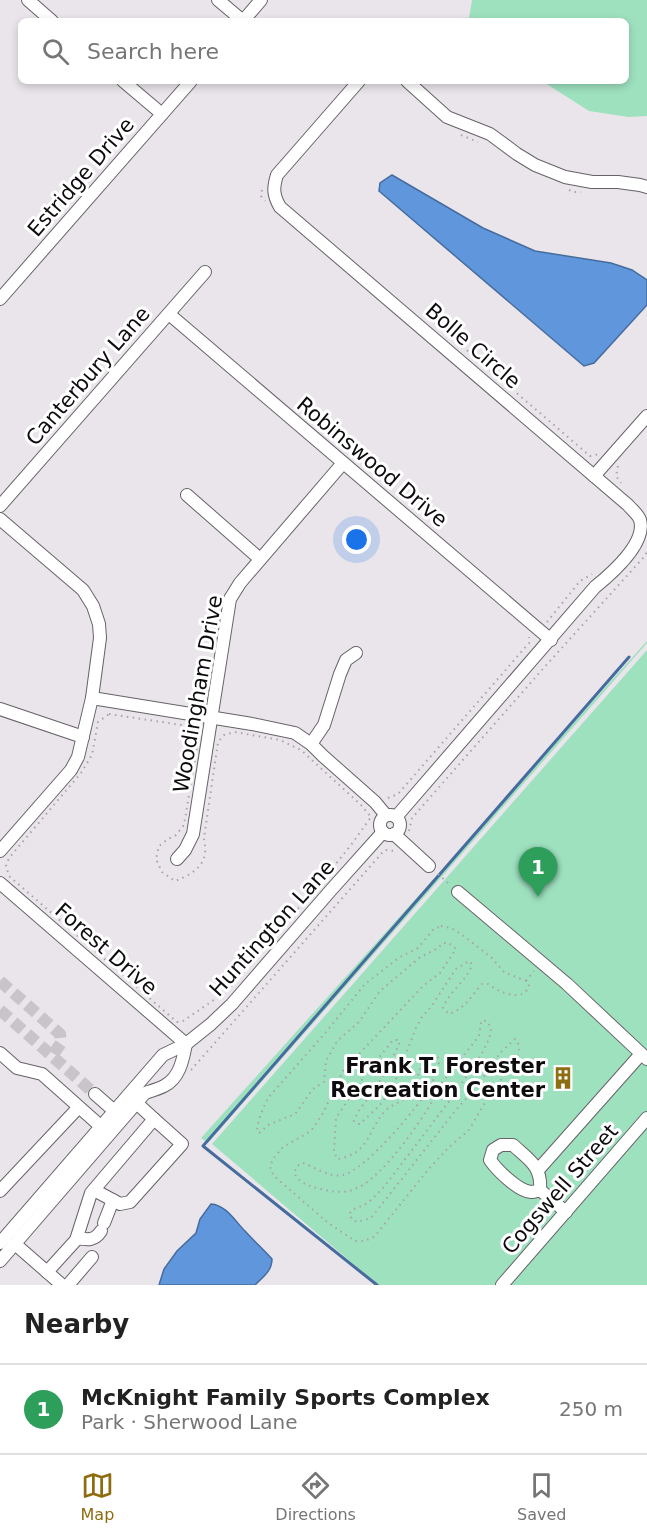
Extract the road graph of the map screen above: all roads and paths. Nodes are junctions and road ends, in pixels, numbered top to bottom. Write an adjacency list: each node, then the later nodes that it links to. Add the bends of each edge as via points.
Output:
1 (27, 0): 4 (street)
2 (218, 0): 5 (street)
3 (261, 0): 6 (street)
4 (48, 18)
5 (239, 18)
6 (246, 18)
7 (127, 84): 11 (street)
8 (187, 84): 11 (street, Estridge Drive)
9 (356, 84): 21 (street, Bolle Circle, via 277,175 274,197 280,207)
10 (410, 84): 12 (street, via 447,117 490,134 535,165 565,177)
11 (162, 114): 14 (street, Estridge Drive)
12 (647, 187)
13 (205, 272): 15 (street, Canterbury Lane)
14 (0, 299)
15 (169, 314): 19 (street, Robinswood Drive); 24 (street, Canterbury Lane)
16 (429, 318): 18 (path, via 590,456)
17 (647, 416): 21 (street)
18 (601, 454)
19 (343, 463): 27 (street, Woodingham Drive); 30 (street, Robinswood Drive)
20 (618, 467): 22 (path, via 616,476)
21 (594, 476): 30 (street, Bolle Circle, via 639,517 642,532 639,543)
22 (628, 490)
23 (187, 495): 27 (street)
24 (0, 506)
25 (0, 519): 33 (street, via 83,590 93,606 100,638)
26 (647, 552): 41 (path, via 412,818 408,830)
27 (260, 559): 35 (street, Woodingham Drive, via 230,599)
28 (596, 571): 29 (path, via 580,581)
29 (552, 616)
30 (550, 640): 39 (street)
31 (529, 643): 38 (path, via 398,794)
32 (356, 653): 37 (street, via 346,660 339,674 324,725)
33 (92, 698): 35 (street); 36 (street)
34 (0, 709): 36 (street)
35 (212, 718): 37 (street, via 295,733); 44 (street, Woodingham Drive, via 193,834)
36 (83, 737): 42 (street, via 71,770)
37 (311, 744): 39 (street)
38 (388, 798)
39 (391, 816): 40 (street, via 399,820 399,828); 40 (street, via 380,821)
40 (389, 833): 45 (street); 50 (street, Huntington Lane, via 232,1004)
41 (411, 837)
42 (0, 851)
43 (402, 855): 53 (path, via 394,850 382,853)
44 (177, 859)
45 (432, 868): 46 (path)
46 (446, 882)
47 (0, 883): 50 (street, Forest Drive)
48 (458, 892): 52 (street, via 567,984)
49 (529, 984): 49 (path, via 528,990 516,995 482,984 466,1005 449,1014 444,1004 472,964 469,961 456,969 416,1028 387,1096 360,1124 354,1121 393,1059 400,1042 397,1040 365,1075 336,1118 334,1151 338,1159 351,1156 366,1143 385,1112 411,1093 422,1068 437,1056 439,1068 416,1107 376,1151 344,1175 303,1163 297,1166 294,1173 300,1181 334,1193 356,1189 370,1180 419,1122 441,1084 478,1036 483,1020 488,1022 489,1039 454,1095 384,1187 349,1215 357,1222 371,1218 515,1039 519,1052 514,1066 494,1087 469,1130 427,1171 375,1236 355,1241 274,1176 270,1167 273,1159 283,1147 311,1131 343,1071 440,973 456,949 443,943 380,991 359,1022 337,1041 326,1061 324,1082 313,1089 295,1114 259,1133 257,1125 268,1098 365,984 418,948 433,930 441,926 451,928 492,958 504,972)
50 (186, 1044): 55 (street, Huntington Lane, via 163,1055); 55 (street, via 181,1068 170,1082)
51 (0, 1053): 56 (street, via 16,1068 42,1074)
52 (644, 1056): 61 (street)
53 (187, 1075)
54 (95, 1094): 57 (street)
55 (133, 1099): 57 (street); 59 (street)
56 (78, 1108): 60 (street); 64 (street)
57 (118, 1115): 60 (street)
58 (647, 1118): 66 (street, Cogswell Street)
59 (154, 1119): 62 (street); 65 (street, via 182,1144 130,1202 120,1204)
60 (105, 1131): 68 (street); 69 (street)
61 (538, 1170): 63 (street); 63 (street, via 513,1145 493,1150 490,1160 495,1168 515,1185 531,1192)
62 (94, 1190): 65 (street); 67 (street)
63 (540, 1190): 66 (street)
64 (0, 1191)
65 (112, 1200): 67 (street, via 98,1236)
66 (566, 1212): 75 (street, Cogswell Street)
67 (77, 1238): 72 (street)
68 (0, 1243)
69 (15, 1244): 71 (street); 72 (street)
70 (92, 1257): 74 (street)
71 (0, 1261)
72 (47, 1272): 73 (street)
73 (62, 1285)
74 (68, 1285)
75 (502, 1285)

